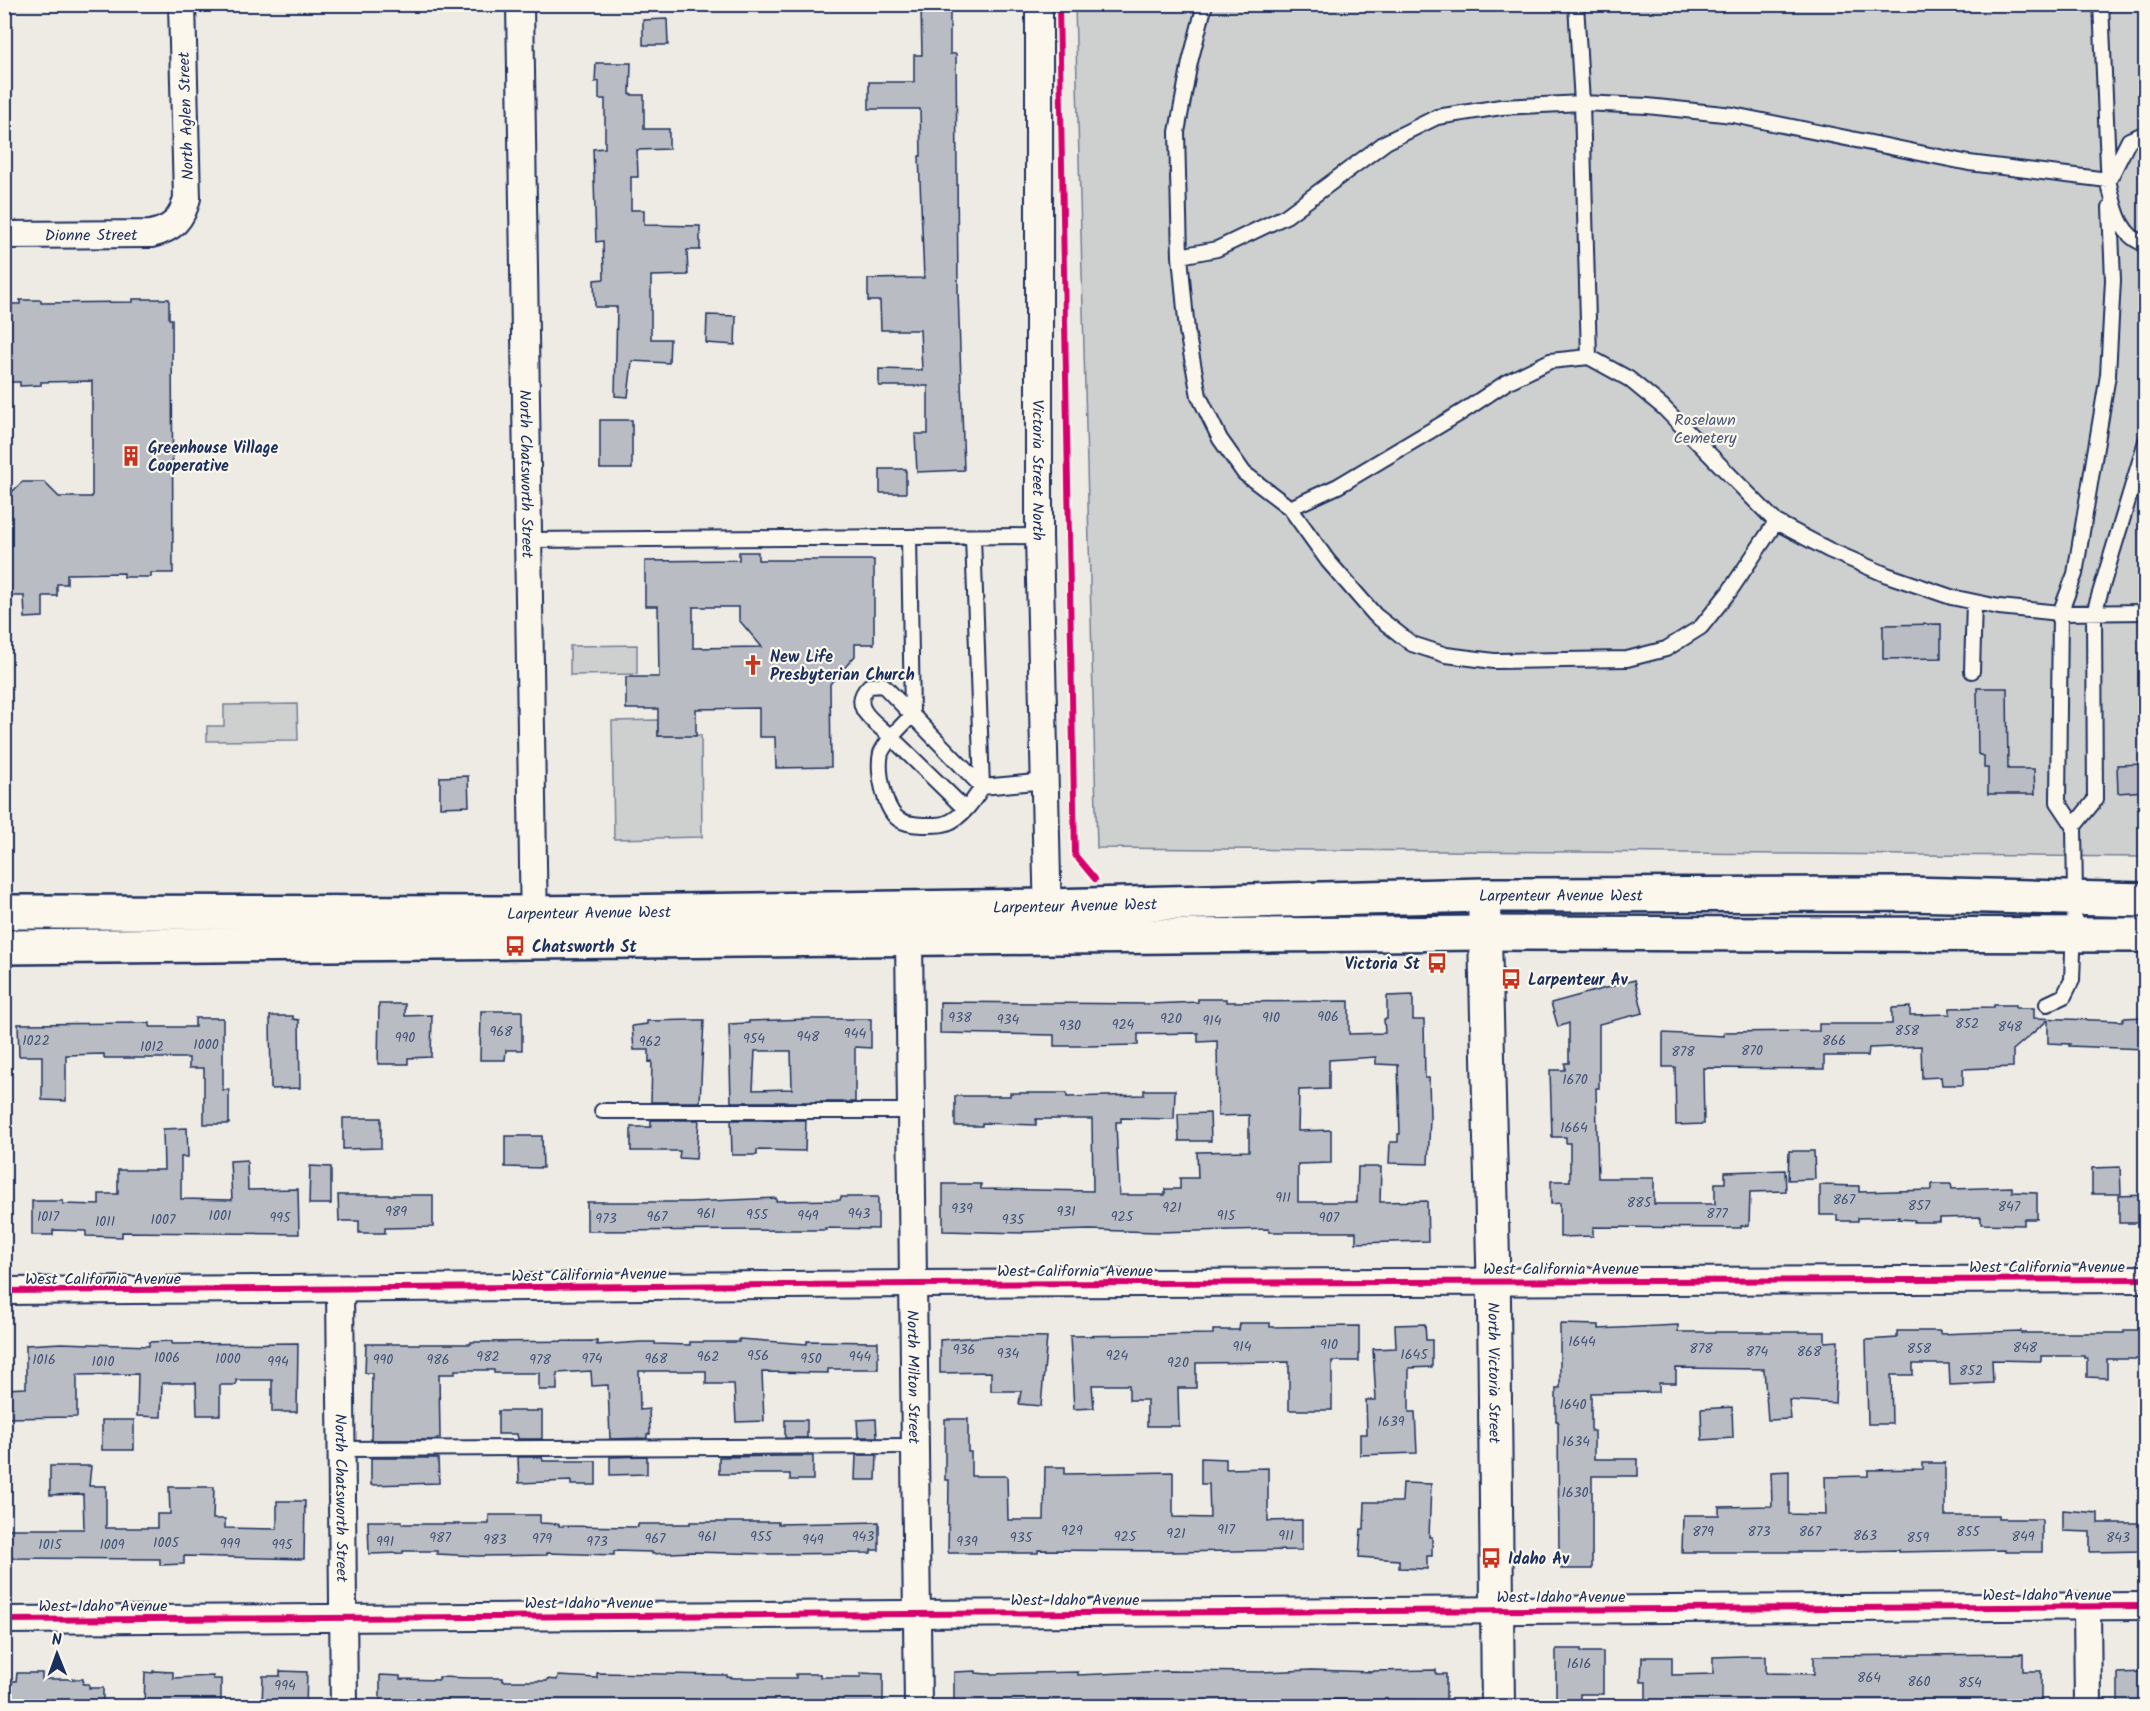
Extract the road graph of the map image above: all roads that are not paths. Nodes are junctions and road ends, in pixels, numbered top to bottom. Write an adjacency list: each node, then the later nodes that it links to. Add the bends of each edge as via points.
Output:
1 (182, 4): 10 (street, North Aglen Street, via 187,198 184,212)
2 (520, 4): 21 (street, North Chatsworth Street)
3 (1039, 4): 18 (street, Victoria Street North)
4 (1205, 4): 13 (lane, via 1177,132)
5 (1576, 4): 7 (lane)
6 (2101, 4): 9 (lane)
7 (1582, 103): 9 (lane, via 1733,114 1969,163); 13 (lane, via 1501,107 1437,117 1386,142 1286,216 1217,249); 14 (lane)
8 (2145, 133): 9 (lane, via 2129,140)
9 (2109, 180): 12 (lane, via 2118,219 2138,242); 24 (lane, via 2113,280 2108,375 2075,574)
10 (174, 224): 11 (street, Dionne Street, via 152,234)
11 (4, 235)
12 (2145, 244)
13 (1180, 256): 16 (lane, via 1187,331 1199,396 1220,439 1244,473)
14 (1589, 357): 16 (lane, via 1550,362 1507,382 1338,486); 17 (lane, via 1629,379 1663,407)
15 (2145, 441): 25 (lane)
16 (1290, 508): 17 (lane, via 1328,561 1375,615 1412,644 1446,655 1494,661 1627,659 1666,649 1701,627)
17 (1776, 522): 22 (lane, via 1887,575)
18 (1040, 536): 20 (lane); 29 (street, Victoria Street North)
19 (909, 537): 20 (lane); 21 (lane); 27 (lane)
20 (973, 537): 30 (lane)
21 (528, 540): 38 (street, North Chatsworth Street)
22 (1974, 602): 24 (lane); 26 (lane)
23 (2145, 612): 25 (lane)
24 (2060, 613): 25 (lane); 32 (lane, via 2058,802)
25 (2094, 613): 32 (lane, via 2095,800)
26 (1972, 672)
27 (912, 715): 28 (lane); 28 (lane, via 883,685 869,686 862,693 861,707); 30 (lane)
28 (891, 737): 31 (lane); 31 (lane, via 881,752 881,773 885,795 898,819 923,825 947,823)
29 (1046, 781): 30 (lane); 37 (street, Victoria Street North)
30 (982, 787): 31 (lane)
31 (965, 809)
32 (2074, 826): 34 (lane)
33 (1484, 895): 34 (main road, Larpenteur Avenue West); 37 (main road, Larpenteur Avenue West); 39 (street, North Victoria Street)
34 (2075, 897): 35 (main road, Larpenteur Avenue West); 40 (lane)
35 (2145, 900)
36 (4, 912): 38 (main road, Larpenteur Avenue West)
37 (1048, 922): 38 (main road, Larpenteur Avenue West); 39 (main road, Larpenteur Avenue West); 42 (main road, Larpenteur Avenue West)
38 (534, 928): 42 (main road, Larpenteur Avenue West); 43 (main road, Larpenteur Avenue West)
39 (1484, 933): 40 (main road, Larpenteur Avenue West); 48 (street, North Victoria Street)
40 (2074, 934): 41 (main road, Larpenteur Avenue West); 44 (lane, via 2072,980 2064,996)
41 (2145, 934)
42 (909, 939): 46 (street, North Milton Street)
43 (4, 946)
44 (2047, 1004)
45 (602, 1111): 46 (lane)
46 (912, 1111): 49 (street, North Milton Street)
47 (2145, 1279): 48 (street, West California Avenue)
48 (1492, 1282): 49 (street, West California Avenue); 56 (street, North Victoria Street)
49 (914, 1284): 50 (street, West California Avenue); 52 (street, North Milton Street)
50 (340, 1290): 51 (street, West California Avenue); 53 (street, North Chatsworth Street)
51 (4, 1292)
52 (915, 1446): 53 (lane); 57 (street, North Milton Street)
53 (342, 1449): 58 (street, North Chatsworth Street)
54 (2145, 1606): 55 (street, West Idaho Avenue)
55 (2087, 1607): 56 (street, West Idaho Avenue); 63 (street)
56 (1496, 1609): 57 (street, West Idaho Avenue); 62 (street, North Victoria Street)
57 (918, 1613): 58 (street, West Idaho Avenue); 61 (street, North Milton Street)
58 (344, 1617): 59 (street, West Idaho Avenue); 60 (street, North Chatsworth Street)
59 (4, 1620)
60 (344, 1707)
61 (918, 1707)
62 (1498, 1707)
63 (2088, 1707)

